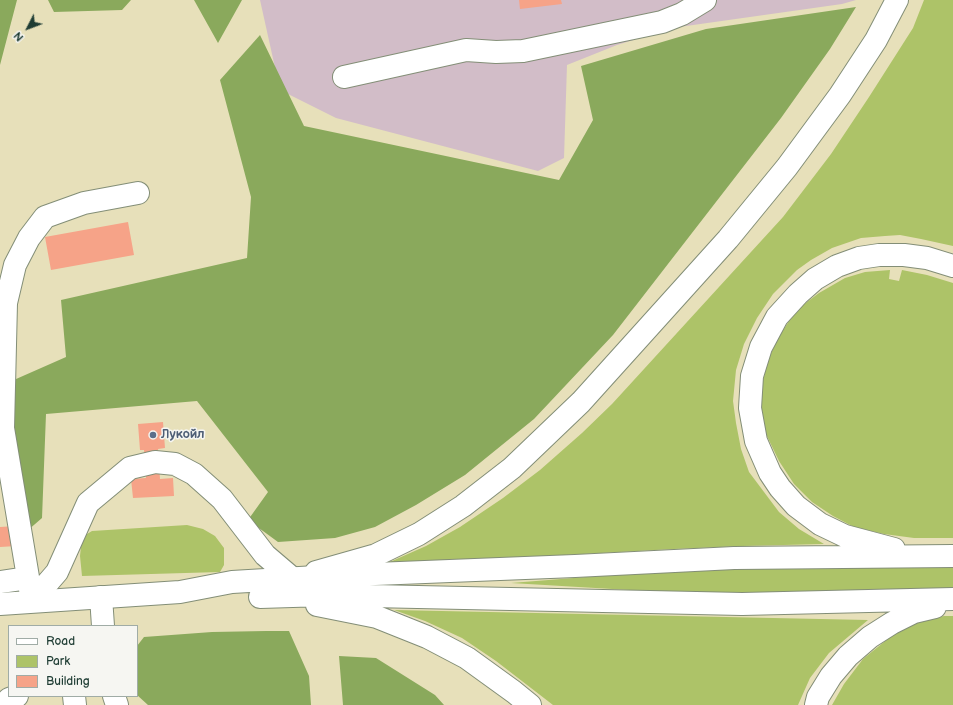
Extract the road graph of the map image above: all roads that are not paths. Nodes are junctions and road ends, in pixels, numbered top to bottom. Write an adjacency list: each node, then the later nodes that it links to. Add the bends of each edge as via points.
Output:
1 (705, 0): 3 (main road, via 682,14 654,24 523,51 466,50)
2 (897, 0): 9 (main road, via 872,46 840,95 787,167 728,239 581,402 512,468 463,506 419,534 376,555)
3 (344, 77)
4 (138, 193): 6 (main road, via 84,203 45,217 29,238 15,265 6,303)
5 (953, 266): 7 (main road, via 927,258 879,255 859,258 837,266 815,279 777,317 760,347 752,376 750,408 756,441 770,473 796,506 820,524 846,536 892,548)
6 (1, 427): 8 (main road)
7 (953, 556): 9 (main road, via 734,558)
8 (28, 578): 10 (main road); 15 (main road)
9 (292, 578): 11 (main road, via 232,582); 15 (main road, via 265,555 222,499 194,474 175,464 155,462 130,468 88,503 57,572)
10 (0, 582)
11 (180, 592): 12 (main road); 13 (main road)
12 (101, 597): 15 (main road); 18 (main road)
13 (260, 597): 14 (main road, via 325,595 742,604); 21 (main road, via 326,606 377,617 427,636 466,658)
14 (953, 599)
15 (32, 601): 17 (main road)
16 (953, 603): 22 (main road, via 914,612 870,637 848,656 831,676)
17 (0, 604)
18 (103, 625)
19 (14, 697): 20 (main road)
20 (3, 705)
21 (530, 705)
22 (816, 705)

